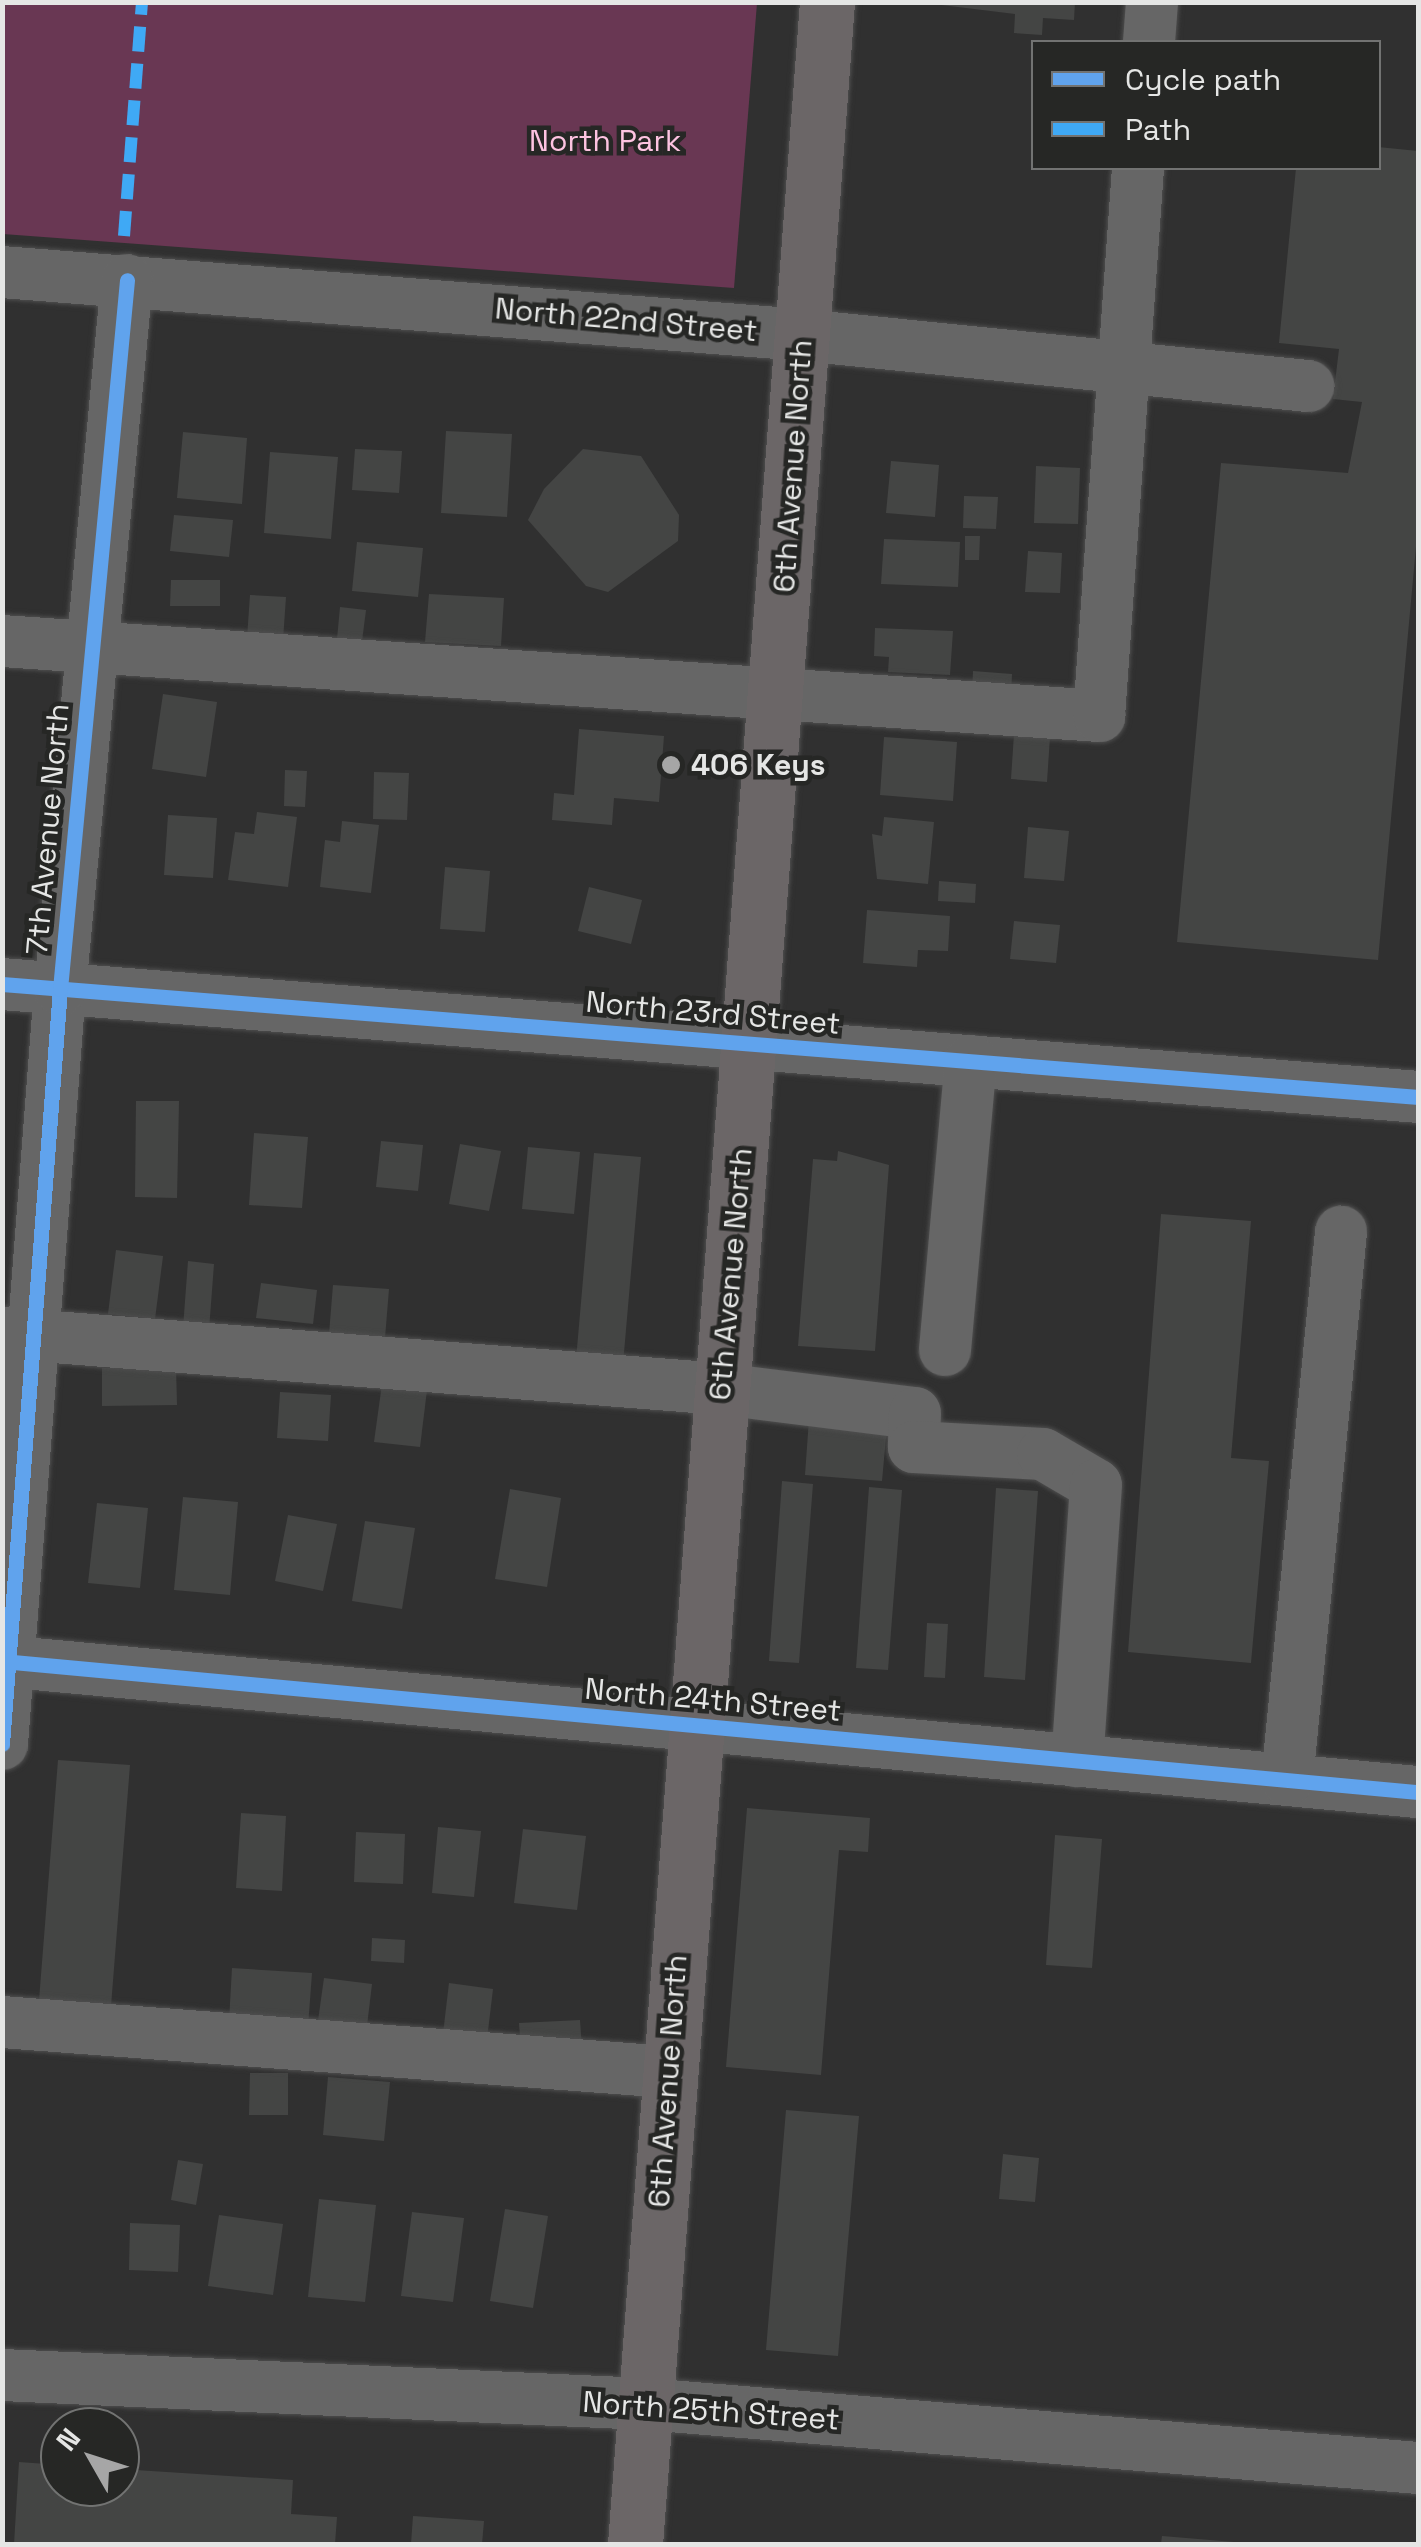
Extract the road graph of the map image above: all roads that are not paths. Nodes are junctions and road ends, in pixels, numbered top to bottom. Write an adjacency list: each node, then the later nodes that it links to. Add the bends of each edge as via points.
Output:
1 (827, 2): 7 (main road, 6th Avenue North)
2 (1152, 2): 3 (street)
3 (1149, 40)
4 (1138, 170): 8 (street)
5 (2, 272): 6 (street, North 22nd Street)
6 (126, 280): 7 (street, North 22nd Street); 11 (street, 7th Avenue North)
7 (802, 335): 8 (street, North 22nd Street); 12 (main road, 6th Avenue North)
8 (1122, 367): 9 (street, North 22nd Street); 12 (street, via 1099,716)
9 (1308, 386)
10 (2, 641): 11 (street)
11 (92, 648): 12 (street); 14 (street, 7th Avenue North)
12 (777, 691): 15 (main road, 6th Avenue North)
13 (2, 984): 14 (street, North 23rd Street)
14 (60, 989): 15 (street, North 23rd Street); 19 (street, 7th Avenue North)
15 (752, 1044): 16 (street, North 23rd Street); 21 (main road, 6th Avenue North)
16 (971, 1062): 17 (street, North 23rd Street); 20 (street)
17 (1418, 1097)
18 (1342, 1232): 26 (street)
19 (18, 1334): 21 (street); 22 (street, 7th Avenue North)
20 (944, 1350)
21 (721, 1389): 23 (main road, 6th Avenue North); 25 (street, via 915,1413 914,1447 1043,1454 1096,1485)
22 (6, 1662): 23 (street, North 24th Street); 24 (street, 7th Avenue North)
23 (692, 1726): 25 (street, North 24th Street); 29 (main road, 6th Avenue North)
24 (2, 1744)
25 (1077, 1761): 26 (street, North 24th Street)
26 (1286, 1780): 27 (street, North 24th Street)
27 (1418, 1792)
28 (2, 2022): 29 (street)
29 (669, 2072): 31 (main road, 6th Avenue North)
30 (2, 2374): 31 (street, North 25th Street)
31 (646, 2404): 32 (street, North 25th Street); 33 (main road, 6th Avenue North)
32 (1418, 2468)
33 (635, 2544)

